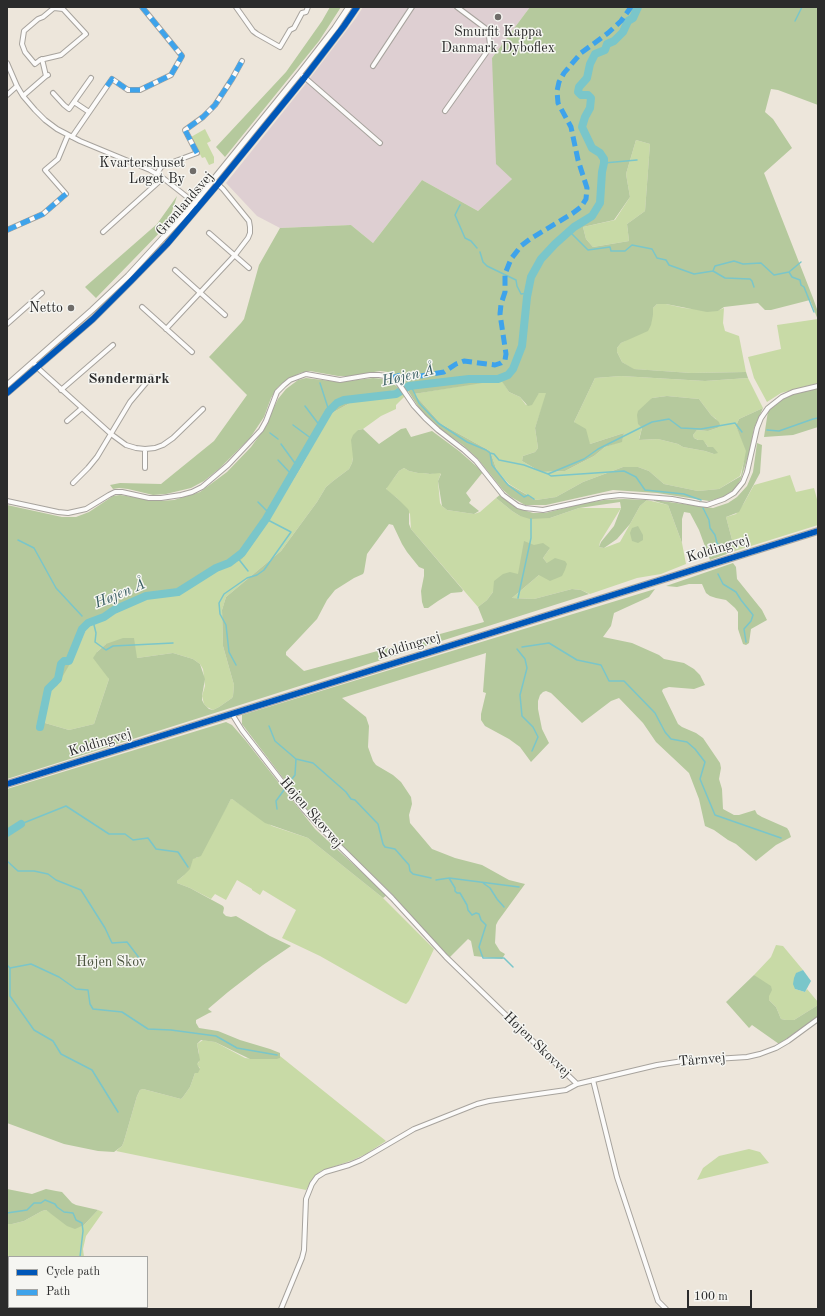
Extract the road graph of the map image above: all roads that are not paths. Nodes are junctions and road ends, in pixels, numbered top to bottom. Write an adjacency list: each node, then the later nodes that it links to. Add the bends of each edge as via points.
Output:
1 (54, 7): 10 (street, via 24,31 22,44 25,52 35,64); 10 (street, via 63,9 86,34 62,55)
2 (142, 7): 23 (street, via 182,56 171,75 140,90 128,90 112,79)
3 (242, 7): 9 (street)
4 (308, 7): 9 (street, via 280,47 253,31)
5 (349, 7): 14 (street, Grønlandsvej)
6 (357, 7): 15 (street, Grønlandsvej)
7 (412, 7): 13 (street)
8 (457, 7): 22 (street, via 486,28 490,45)
9 (237, 9)
10 (42, 59): 20 (street, via 47,75)
11 (242, 61): 27 (street, via 215,105 204,117 185,130 197,153 164,165)
12 (7, 63): 17 (street)
13 (373, 66)
14 (300, 73): 15 (street); 29 (street, Grønlandsvej)
15 (305, 77): 26 (street); 30 (street, Grønlandsvej)
16 (91, 78): 21 (street)
17 (17, 86): 19 (street); 20 (street)
18 (53, 93): 21 (street, via 69,109)
19 (7, 95)
20 (23, 96): 24 (street, via 45,120)
21 (74, 102): 23 (street)
22 (445, 111)
23 (89, 112): 25 (street)
24 (68, 135): 25 (street); 33 (street, via 58,159 45,170 66,194 42,214)
25 (72, 137): 27 (street)
26 (380, 143)
27 (157, 174): 28 (street)
28 (164, 178): 31 (street); 34 (street)
29 (213, 180): 30 (street); 31 (street, Grønlandsvej)
30 (218, 184): 32 (street, Grønlandsvej); 36 (street, via 249,221 248,238)
31 (194, 202): 32 (street); 47 (street, Grønlandsvej, via 128,276)
32 (199, 207): 48 (street, Grønlandsvej, via 93,319)
33 (7, 230)
34 (103, 232)
35 (209, 233): 36 (street)
36 (235, 255): 37 (street); 39 (street)
37 (249, 268)
38 (175, 270): 39 (street)
39 (201, 292): 42 (street); 44 (street)
40 (42, 293): 43 (street)
41 (142, 307): 44 (street)
42 (224, 315)
43 (7, 324)
44 (166, 329): 46 (street)
45 (113, 345): 52 (street)
46 (192, 352)
47 (34, 362): 48 (street); 50 (street, Grønlandsvej)
48 (38, 367): 52 (street); 53 (street, Grønlandsvej)
49 (151, 377): 57 (street, via 130,402)
50 (7, 384): 53 (street)
51 (818, 386): 61 (street, via 793,392 768,408 757,428 743,482 734,493 707,504 620,495 603,496 543,510 518,506 503,494 472,457 424,418 395,380 379,375 340,380 306,374 290,380 277,392 264,425 228,466 202,487 181,495 161,498 116,492 91,507 68,513)
52 (61, 390): 54 (street)
53 (9, 391)
54 (82, 408): 56 (street); 57 (street)
55 (203, 409): 58 (street, via 167,442 155,448)
56 (67, 421)
57 (111, 434): 58 (street, via 126,445); 60 (street, via 93,462)
58 (145, 449): 59 (street)
59 (146, 468)
60 (73, 483)
61 (7, 501)
62 (818, 531): 63 (main road, Koldingvej)
63 (232, 714): 64 (main road, Koldingvej); 67 (street, Højen Skovvej, via 304,810 392,898 446,957)
64 (7, 784)
65 (818, 1019): 66 (street, Tårnvej, via 788,1041 760,1054 657,1065)
66 (593, 1080): 67 (street, Tårnvej); 69 (street, via 617,1178 654,1292)
67 (577, 1084): 68 (street, Højen Skovvej, via 566,1090 477,1104 414,1129 360,1160 317,1177 306,1199 302,1258)
68 (281, 1309)
69 (666, 1309)

